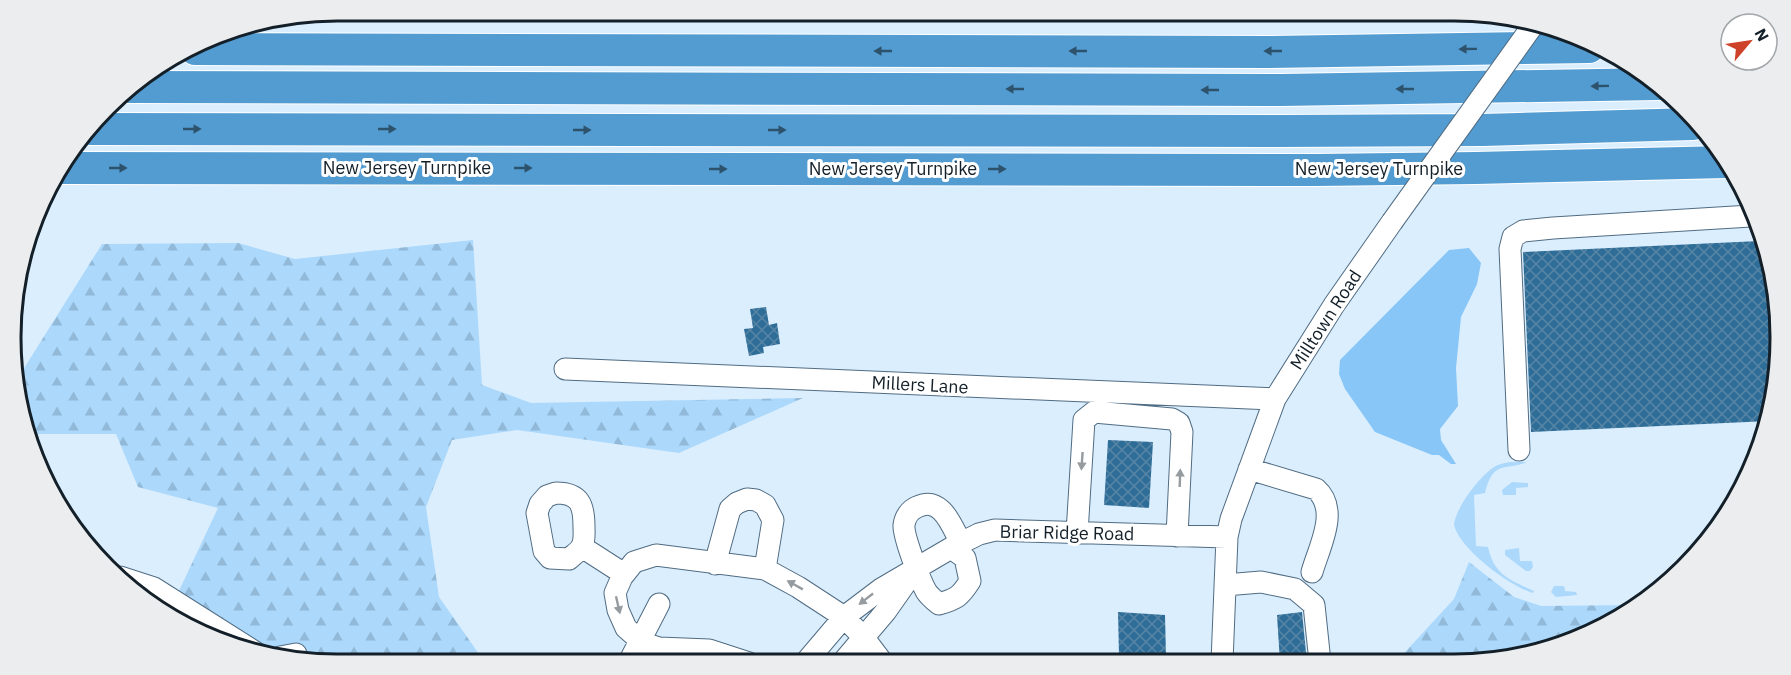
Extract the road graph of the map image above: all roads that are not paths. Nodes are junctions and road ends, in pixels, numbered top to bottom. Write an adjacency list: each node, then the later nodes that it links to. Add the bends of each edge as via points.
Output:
1 (1529, 31): 12 (street, Milltown Road, bridge, via 1334,305)
2 (1579, 47): 3 (highway, one-way to 3, via 1279,51)
3 (208, 49)
4 (1644, 84): 5 (highway, one-way to 5, via 1281,90)
5 (144, 87)
6 (1687, 124): 7 (highway, one-way to 6, via 1317,131)
7 (100, 129)
8 (1717, 162): 9 (highway, New Jersey Turnpike, one-way to 8, via 1316,170)
9 (70, 168)
10 (1746, 216): 13 (street, via 1553,228 1523,231 1513,237 1510,249)
11 (565, 369): 12 (street, Millers Lane)
12 (1275, 399): 14 (street, Milltown Road)
13 (1519, 450)
14 (1249, 470): 17 (street, Milltown Road); 23 (street, via 1316,489 1323,495 1328,516)
15 (1077, 533): 16 (street, Briar Ridge Road); 16 (street, one-way to 15, via 1182,432 1179,423 1172,418 1094,412 1084,420); 18 (street, Briar Ridge Road, via 995,530)
16 (1177, 536): 17 (street, Briar Ridge Road)
17 (1227, 537): 26 (street, Milltown Road)
18 (956, 546): 21 (street, Briar Ridge Road); 21 (street, via 965,558 970,581 954,600 939,604 926,592); 21 (street, via 945,513 937,507 920,505 906,517 903,527)
19 (582, 547): 24 (street)
20 (715, 564): 22 (street); 22 (street, via 727,516 737,502 747,499 770,510 773,525); 24 (street, via 656,555 633,562)
21 (916, 568): 28 (street, Briar Ridge Road, one-way to 28); 30 (street, Briar Ridge Road)
22 (765, 569): 28 (street, one-way to 22)
23 (1312, 572)
24 (624, 574): 31 (street, one-way to 31, via 615,592 618,609 626,628)
25 (138, 583): 29 (street, via 154,588)
26 (1225, 585): 39 (street, Milltown Road); 40 (street, via 1261,582 1295,589 1314,605)
27 (659, 604): 31 (street)
28 (844, 617): 30 (street); 36 (street, Briar Ridge Road)
29 (225, 633)
30 (864, 638): 37 (street, Briar Ridge Road); 38 (street)
31 (640, 640): 32 (street); 33 (street)
32 (633, 654)
33 (664, 654)
34 (680, 654): 35 (street, via 709,650)
35 (721, 654)
36 (813, 654)
37 (850, 654)
38 (876, 654)
39 (1222, 654)
40 (1319, 654)

